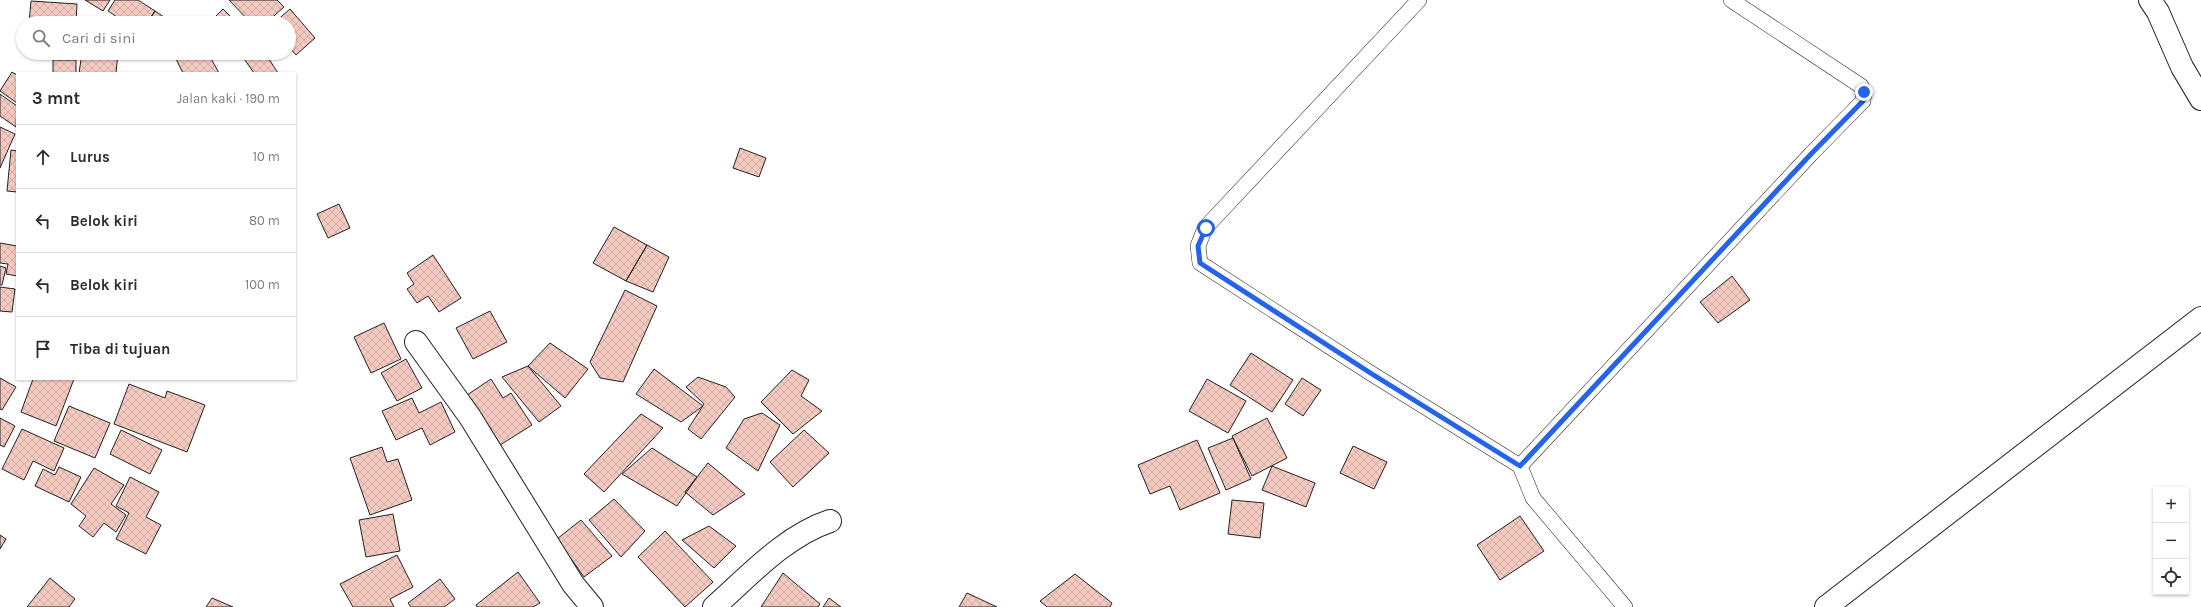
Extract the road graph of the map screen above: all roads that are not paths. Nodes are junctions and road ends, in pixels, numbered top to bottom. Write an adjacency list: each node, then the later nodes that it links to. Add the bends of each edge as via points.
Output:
1 (1418, 0): 7 (lane, via 1206,228 1198,246 1200,263)
2 (1731, 0): 7 (lane, via 1861,86 1864,92 1863,101)
3 (2150, 0): 4 (street, via 2158,12 2182,68)
4 (2201, 99)
5 (2201, 318): 12 (street)
6 (416, 342): 9 (street, via 470,417 573,584)
7 (1520, 466): 11 (lane, via 1533,498)
8 (830, 521): 10 (street, via 814,526 776,552)
9 (592, 607)
10 (714, 607)
11 (1625, 607)
12 (1826, 607)

